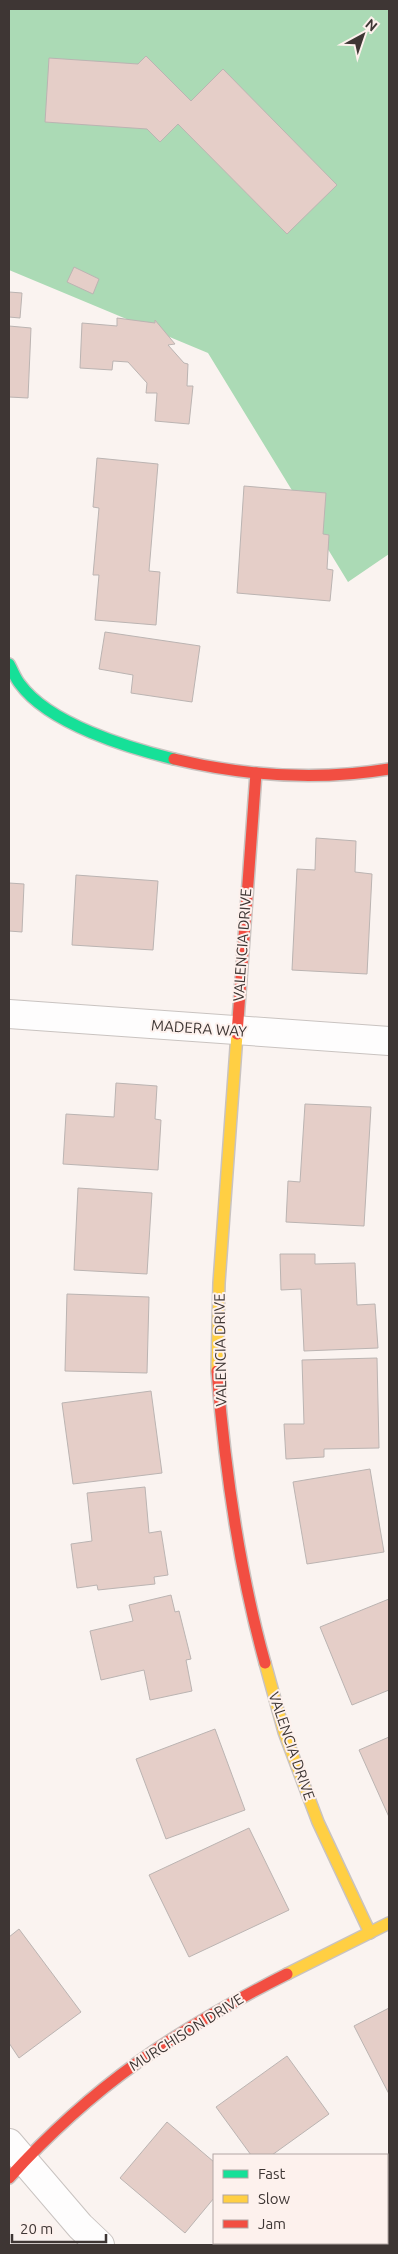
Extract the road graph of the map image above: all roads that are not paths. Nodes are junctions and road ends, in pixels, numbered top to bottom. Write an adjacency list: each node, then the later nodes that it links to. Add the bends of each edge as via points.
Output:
1 (9, 664): 3 (street, via 22,686 48,708 83,728 142,752 204,767)
2 (389, 769): 3 (street, via 325,776)
3 (256, 773): 5 (street, VALENCIA DRIVE)
4 (9, 1014): 5 (street, MADERA WAY)
5 (236, 1031): 6 (street, MADERA WAY); 8 (street, VALENCIA DRIVE, via 219,1283 217,1370 233,1519 257,1636 284,1732 318,1822)
6 (389, 1042)
7 (389, 1923): 8 (street, MURCHISON DRIVE)
8 (370, 1932): 9 (street, MURCHISON DRIVE, via 260,1986 195,2023 136,2061)
9 (14, 2160): 10 (street)
10 (100, 2245)

